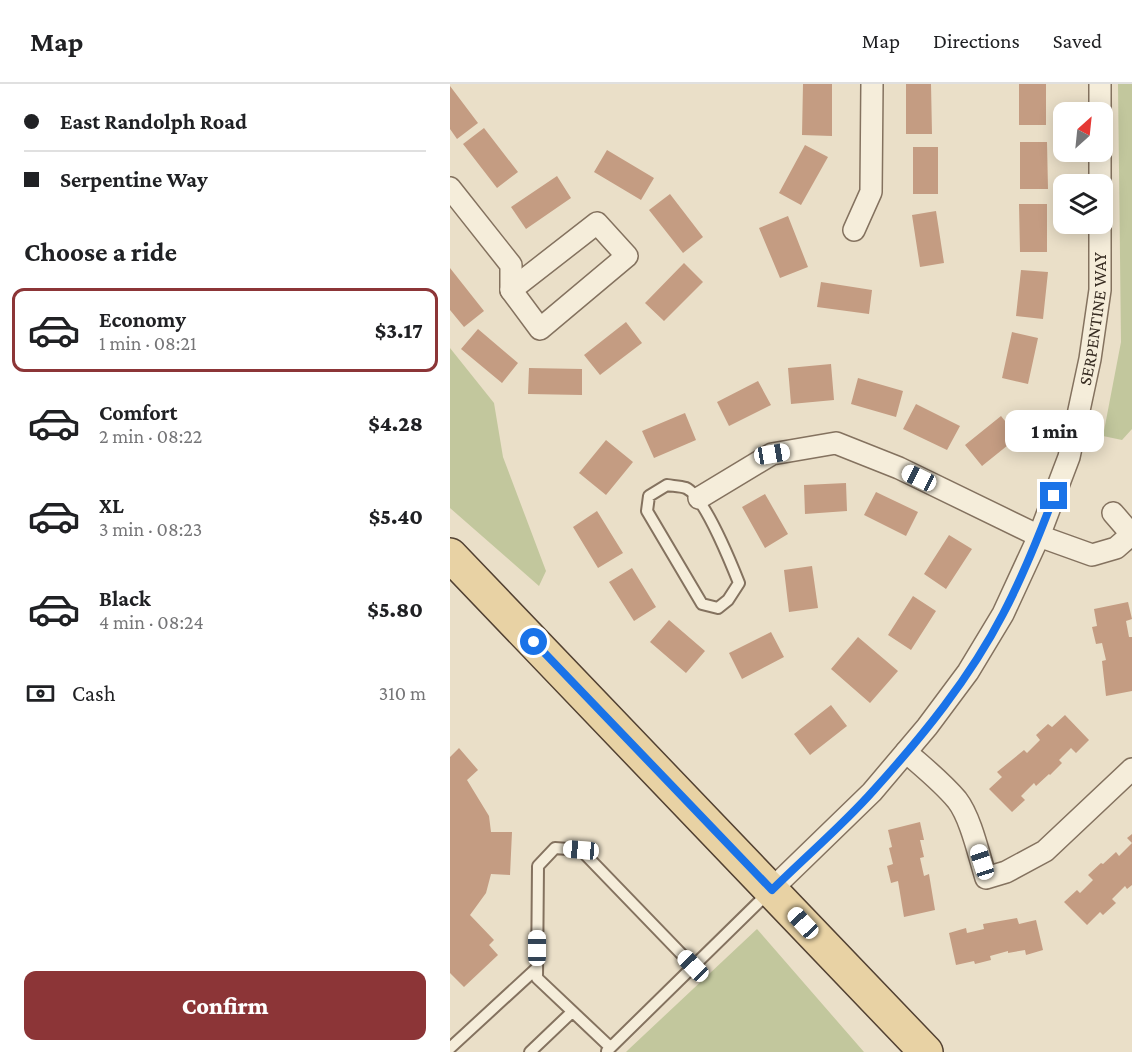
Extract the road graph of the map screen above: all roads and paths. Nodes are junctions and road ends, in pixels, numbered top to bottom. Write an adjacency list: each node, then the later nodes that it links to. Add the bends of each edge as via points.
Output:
1 (872, 84): 5 (street, via 871,192)
2 (1100, 84): 3 (street)
3 (1100, 102)
4 (450, 188): 7 (street, via 511,265)
5 (854, 230)
6 (1100, 234): 11 (street, SERPENTINE WAY, via 1100,290 1090,359 1069,456)
7 (511, 290): 7 (street, via 540,328 627,256 597,223)
8 (699, 498): 8 (lane, via 686,488 667,485 649,496 647,511 702,604 718,608 739,583); 11 (street, via 772,454 836,443 899,468)
9 (1113, 513): 10 (street)
10 (1132, 535): 11 (street, via 1116,548 1092,555)
11 (1039, 536): 13 (street, SERPENTINE WAY, via 1003,614 968,672)
12 (450, 555): 15 (main road)
13 (906, 752): 14 (street, via 958,802 987,878 1045,851); 15 (street, SERPENTINE WAY, via 872,792)
14 (1132, 768)
15 (772, 890): 16 (lane); 22 (main road)
16 (693, 966): 17 (lane, via 581,850 555,848 538,866); 20 (lane)
17 (537, 968): 18 (lane, via 537,978); 19 (lane)
18 (573, 1012): 20 (lane); 21 (lane)
19 (450, 1048)
20 (608, 1050)
21 (530, 1052)
22 (926, 1052)

